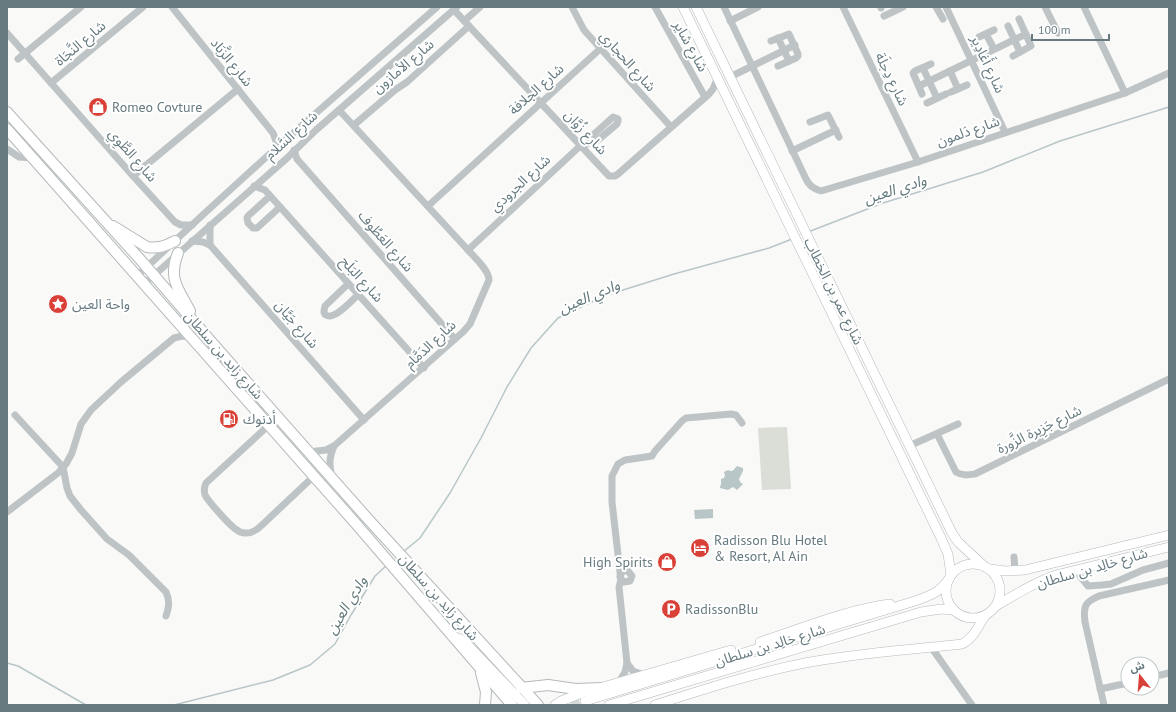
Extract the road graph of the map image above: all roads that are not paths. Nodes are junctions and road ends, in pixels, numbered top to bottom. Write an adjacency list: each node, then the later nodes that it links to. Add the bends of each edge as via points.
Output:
1 (81, 7): 36 (street)
2 (143, 7): 50 (street, شارع النَّجَاة)
3 (172, 7): 53 (street, شارع الزَّبَاد)
4 (437, 7): 70 (street, شارع السَّلام)
5 (480, 7): 23 (street, شارع الأمازون)
6 (572, 7): 32 (street, شارع الحجاري, via 584,30)
7 (655, 7): 58 (street, شارع شاير)
8 (683, 7): 48 (main road, شارع عمر بن الخطاب)
9 (696, 7): 47 (main road, شارع عمر بن الخطاب)
10 (724, 7): 22 (street, شارع دَلمون)
11 (758, 7): 22 (street)
12 (843, 7): 80 (street, شارع دِجلَة)
13 (903, 7): 19 (street)
14 (936, 7): 21 (street)
15 (946, 7): 39 (street, شارع أَغادِير)
16 (1045, 7): 26 (street)
17 (1084, 7): 56 (street)
18 (455, 8): 23 (street, شارع زُوَّان); 62 (street, شارع السَّلام)
19 (894, 9): 20 (street)
20 (884, 16)
21 (943, 19)
22 (730, 20): 42 (street, شارع دَلمون)
23 (467, 23): 60 (street, شارع زُوَّان); 65 (street, شارع الأمازون, via 407,82)
24 (994, 30): 27 (street)
25 (7, 33): 36 (street, شارع الطَّوِي)
26 (1058, 33)
27 (986, 34): 29 (street); 33 (street)
28 (1026, 34): 30 (street); 30 (street, via 1011,24); 35 (street, via 1031,46)
29 (979, 37)
30 (1014, 40): 33 (street); 35 (street)
31 (795, 45): 34 (street); 34 (street, via 789,34 774,40); 40 (street, via 798,56)
32 (600, 49): 60 (street, شارع الجلافة); 66 (street, شارع الحجاري)
33 (994, 49): 39 (street)
34 (783, 50): 40 (street); 42 (street)
35 (1020, 52): 37 (street)
36 (24, 54): 38 (street); 50 (street, شارع الطَّوِي)
37 (1013, 56)
38 (18, 59)
39 (972, 60): 45 (street); 68 (street, شارع أَغادِير)
40 (789, 62): 43 (street)
41 (930, 64): 44 (street)
42 (752, 66): 47 (street); 76 (street, شارع دَلمون)
43 (778, 66)
44 (923, 68): 49 (street); 52 (street, via 913,73)
45 (950, 71): 49 (street); 55 (street)
46 (1169, 73): 56 (street, شارع دَلمون)
47 (730, 77): 115 (main road, شارع عمر بن الخطاب)
48 (717, 78): 54 (main road, شارع عمر بن الخطاب); 58 (street, شارع زُوَّان, via 713,89)
49 (929, 81): 52 (street); 59 (street)
50 (51, 83): 81 (street, شارع الطَّوِي)
51 (967, 85): 55 (street)
52 (919, 86): 57 (street)
53 (238, 89): 69 (street, شارع الزَّبَاد); 81 (street)
54 (724, 92): 58 (street); 129 (main road, شارع عمر بن الخطاب, via 946,547 950,561)
55 (952, 92): 59 (street)
56 (1125, 93): 68 (street, شارع دَلمون)
57 (922, 94)
58 (707, 95): 66 (street, شارع زُوَّان)
59 (937, 98): 61 (street)
60 (540, 103): 72 (street, شارع زُوَّان); 86 (street, شارع الجلافة)
61 (927, 103)
62 (339, 110): 65 (street, شارع الدَمَّام); 75 (street, شارع السَّلام)
63 (7, 112): 88 (highway, شارع زايد بن سلطان)
64 (810, 122): 76 (street, via 828,115 837,134)
65 (354, 125): 86 (street, شارع الدَمَّام)
66 (671, 127): 72 (street, شارع زُوَّان, via 618,174 612,176 606,174)
67 (7, 129): 77 (highway, شارع زايد بن سلطان)
68 (1006, 132): 80 (street, شارع دَلمون)
69 (273, 133): 70 (street, via 282,136); 74 (street)
70 (292, 135): 74 (street, شارع السَّلام)
71 (593, 140): 72 (street, شارع الجرودي)
72 (581, 146): 95 (street, شارع الجرودي)
73 (7, 148): 77 (street, via 16,156)
74 (275, 149): 90 (street, شارع السَّلام)
75 (294, 150): 78 (street, شارع السَّلام); 79 (street, شارع العَطُوف)
76 (792, 151): 80 (street, شارع دَلمون, via 808,184 821,191)
77 (33, 158): 98 (highway, شارع زايد بن سلطان)
78 (286, 158): 79 (street); 82 (street, شارع السَّلام)
79 (297, 159): 105 (street, شارع العَطُوف)
80 (918, 162)
81 (133, 176): 89 (street, شارع الطَّوِي)
82 (264, 177): 83 (street, شارع السَّلام); 84 (street)
83 (254, 186): 84 (street); 91 (street, شارع السَّلام)
84 (265, 190): 85 (street, شارع البَلَح)
85 (270, 196): 87 (street, شارع البَلَح); 87 (street, via 248,216 248,223 257,228)
86 (428, 206): 95 (street, شارع الدَمَّام)
87 (280, 208): 99 (street, شارع البَلَح)
88 (106, 222): 92 (highway, via 147,247 159,248); 97 (highway, شارع زايد بن سلطان)
89 (176, 222): 90 (street, via 181,225); 92 (street)
90 (192, 225): 92 (street, شارع السَّلام)
91 (210, 225): 93 (street, شارع السَّلام); 94 (street)
92 (176, 240): 97 (street, شارع السَّلام)
93 (192, 241): 94 (street); 96 (street, شارع السَّلام)
94 (210, 245): 109 (street, شارع جَيَّان)
95 (468, 250): 105 (street, شارع الدَمَّام, via 487,271 489,280 470,324)
96 (178, 253): 97 (street, شارع السَّلام); 102 (highway, via 174,278)
97 (150, 271): 98 (street, شارع السَّلام); 102 (highway, شارع زايد بن سلطان)
98 (140, 280): 101 (highway, شارع زايد بن سلطان)
99 (348, 284): 100 (street, شارع البَلَح); 100 (street, via 325,306 326,315 334,316)
100 (358, 295): 106 (street, شارع البَلَح)
101 (177, 321): 103 (highway, شارع زايد بن سلطان); 104 (street)
102 (196, 323): 116 (highway, شارع زايد بن سلطان)
103 (191, 337): 104 (street); 112 (highway, شارع زايد بن سلطان)
104 (174, 338): 117 (street, via 91,410 81,424 72,453)
105 (455, 339): 106 (street, شارع الدَمَّام)
106 (424, 368): 109 (street, شارع الدَمَّام)
107 (1169, 379): 113 (street, شارع جَزِيرة الزَّورة, via 975,474 956,472)
108 (15, 415): 117 (street)
109 (364, 420): 114 (street, شارع الدَمَّام)
110 (742, 423): 124 (street, via 736,415 731,414 686,418 652,456 625,460 618,464 612,481 612,502)
111 (958, 424): 113 (street)
112 (269, 425): 118 (highway, شارع زايد بن سلطان); 118 (street, via 206,483 204,492 208,500 237,530 251,532 257,530)
113 (937, 434): 115 (street)
114 (334, 446): 116 (street, شارع الدَمَّام, via 326,450); 119 (street, via 329,464)
115 (910, 446): 126 (main road, شارع عمر بن الخطاب, via 958,542)
116 (308, 452): 119 (highway, شارع زايد بن سلطان)
117 (63, 467): 120 (street); 135 (street, via 70,496 81,510 107,539 134,560 166,592 169,598)
118 (314, 476): 137 (highway, شارع زايد بن سلطان)
119 (332, 479): 144 (highway, شارع زايد بن سلطان)
120 (7, 512)
121 (1169, 535): 128 (main road, شارع خالِد بن سلطان)
122 (1169, 547): 127 (main road, شارع خالِد بن سلطان)
123 (1014, 557): 128 (street)
124 (619, 562): 130 (street); 130 (street, via 628,571 623,572)
125 (1169, 563): 127 (street, via 1102,585 1088,586)
126 (987, 568): 128 (main road, شارع خالِد بن سلطان); 129 (main road, via 970,564 963,566); 133 (main road, via 996,575 1001,591)
127 (1075, 570): 133 (main road, شارع خالِد بن سلطان, via 1041,581)
128 (1015, 571)
129 (950, 577): 132 (main road, شارع خالِد بن سلطان, via 938,592); 134 (main road, via 946,586 947,599)
130 (622, 579): 139 (street, via 620,587)
131 (1169, 580): 146 (street, via 1099,596 1084,608)
132 (915, 601): 141 (main road, via 846,613); 147 (main road, شارع خالِد بن سلطان)
133 (996, 606): 136 (main road)
134 (954, 610): 136 (main road, via 965,617); 154 (main road, شارع خالِد بن سلطان, via 921,612)
135 (166, 616)
136 (985, 616): 138 (main road, via 968,641 962,644)
137 (452, 636): 140 (highway, شارع زايد بن سلطان); 150 (main road, via 466,643)
138 (931, 647): 155 (main road, via 852,655 795,665 742,678); 156 (street)
139 (627, 663): 141 (street, via 633,671); 142 (street)
140 (478, 666): 148 (highway, via 486,692); 149 (highway, شارع زايد بن سلطان)
141 (644, 675): 142 (main road)
142 (620, 682): 145 (main road)
143 (1120, 685): 146 (street)
144 (522, 688): 145 (highway, via 548,685); 151 (highway, شارع زايد بن سلطان)
145 (602, 688): 147 (main road)
146 (1100, 690): 157 (street)
147 (584, 697): 152 (main road); 153 (main road, via 577,700)
148 (484, 705)
149 (512, 705)
150 (525, 705)
151 (538, 705)
152 (555, 705)
153 (575, 705)
154 (609, 705)
155 (655, 705)
156 (972, 705)
157 (1104, 705)

